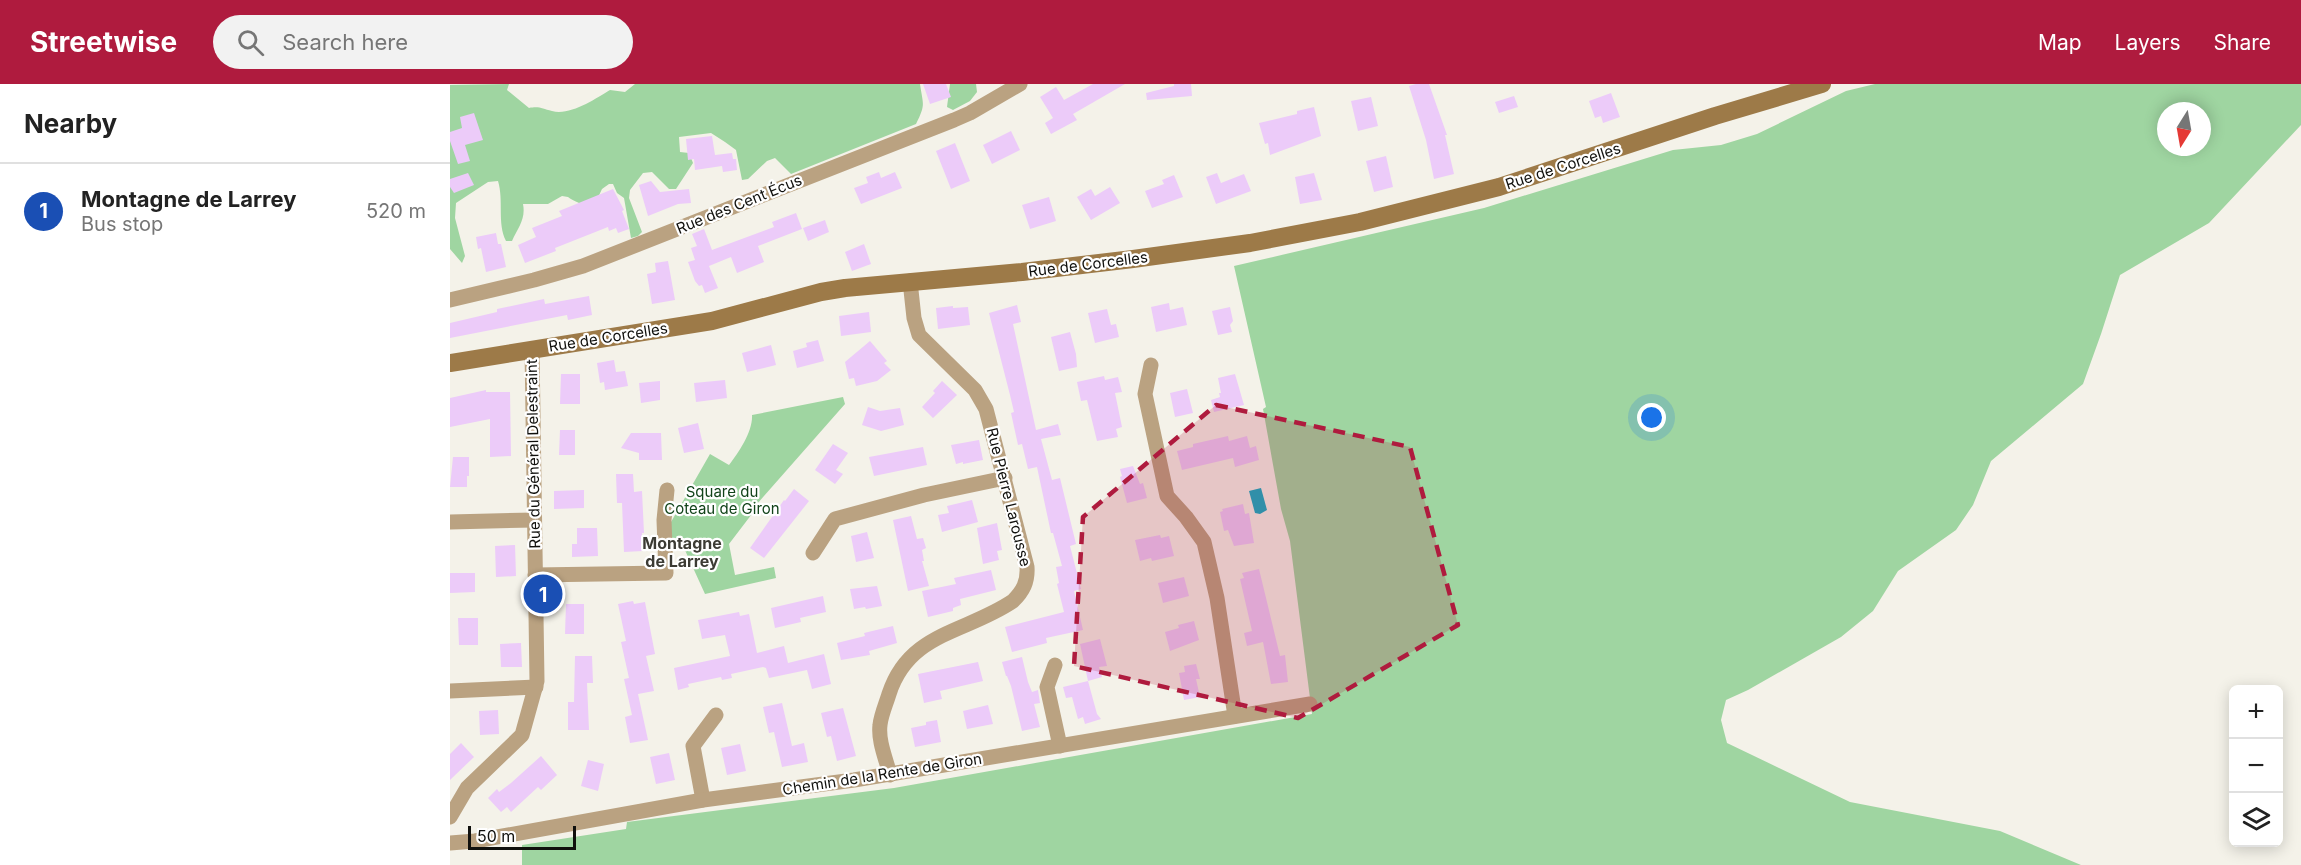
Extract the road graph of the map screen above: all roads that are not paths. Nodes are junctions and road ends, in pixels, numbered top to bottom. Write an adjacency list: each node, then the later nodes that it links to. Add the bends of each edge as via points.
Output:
1 (1020, 84): 4 (street, Rue des Cent Écus, via 954,120 583,266)
2 (1821, 84): 3 (main road, Rue de Corcelles, via 1499,187 1328,229 1133,259)
3 (909, 281): 5 (main road, Rue de Corcelles, via 821,292 712,321); 8 (street, Rue Pierre Larousse, via 918,335 980,396)
4 (450, 300)
5 (532, 349): 6 (main road, Rue de Corcelles); 10 (street, Rue du Général Delestraint)
6 (450, 363)
7 (1151, 364): 19 (street, via 1145,394 1167,496 1204,542 1219,608)
8 (1005, 478): 12 (street, via 834,519); 21 (street, Rue Pierre Larousse, via 1027,567 1026,583 1008,604 928,643 900,669 880,724)
9 (667, 490): 13 (street, via 666,573)
10 (534, 520): 11 (street); 13 (street, Rue du Général Delestraint)
11 (450, 522)
12 (813, 553)
13 (535, 575): 15 (street, Rue du Général Delestraint)
14 (1055, 665): 20 (street, via 1047,687)
15 (536, 687): 16 (street); 23 (street, Rue du Général Delestraint, via 522,735 467,788)
16 (450, 691)
17 (1310, 704): 19 (street, Chemin de la Rente de Giron)
18 (716, 715): 22 (street, via 693,746)
19 (1235, 716): 20 (street, Chemin de la Rente de Giron)
20 (1060, 746): 21 (street, Chemin de la Rente de Giron)
21 (890, 775): 22 (street, Chemin de la Rente de Giron)
22 (703, 800): 24 (street, Chemin de la Rente de Giron)
23 (450, 816)
24 (450, 843)

